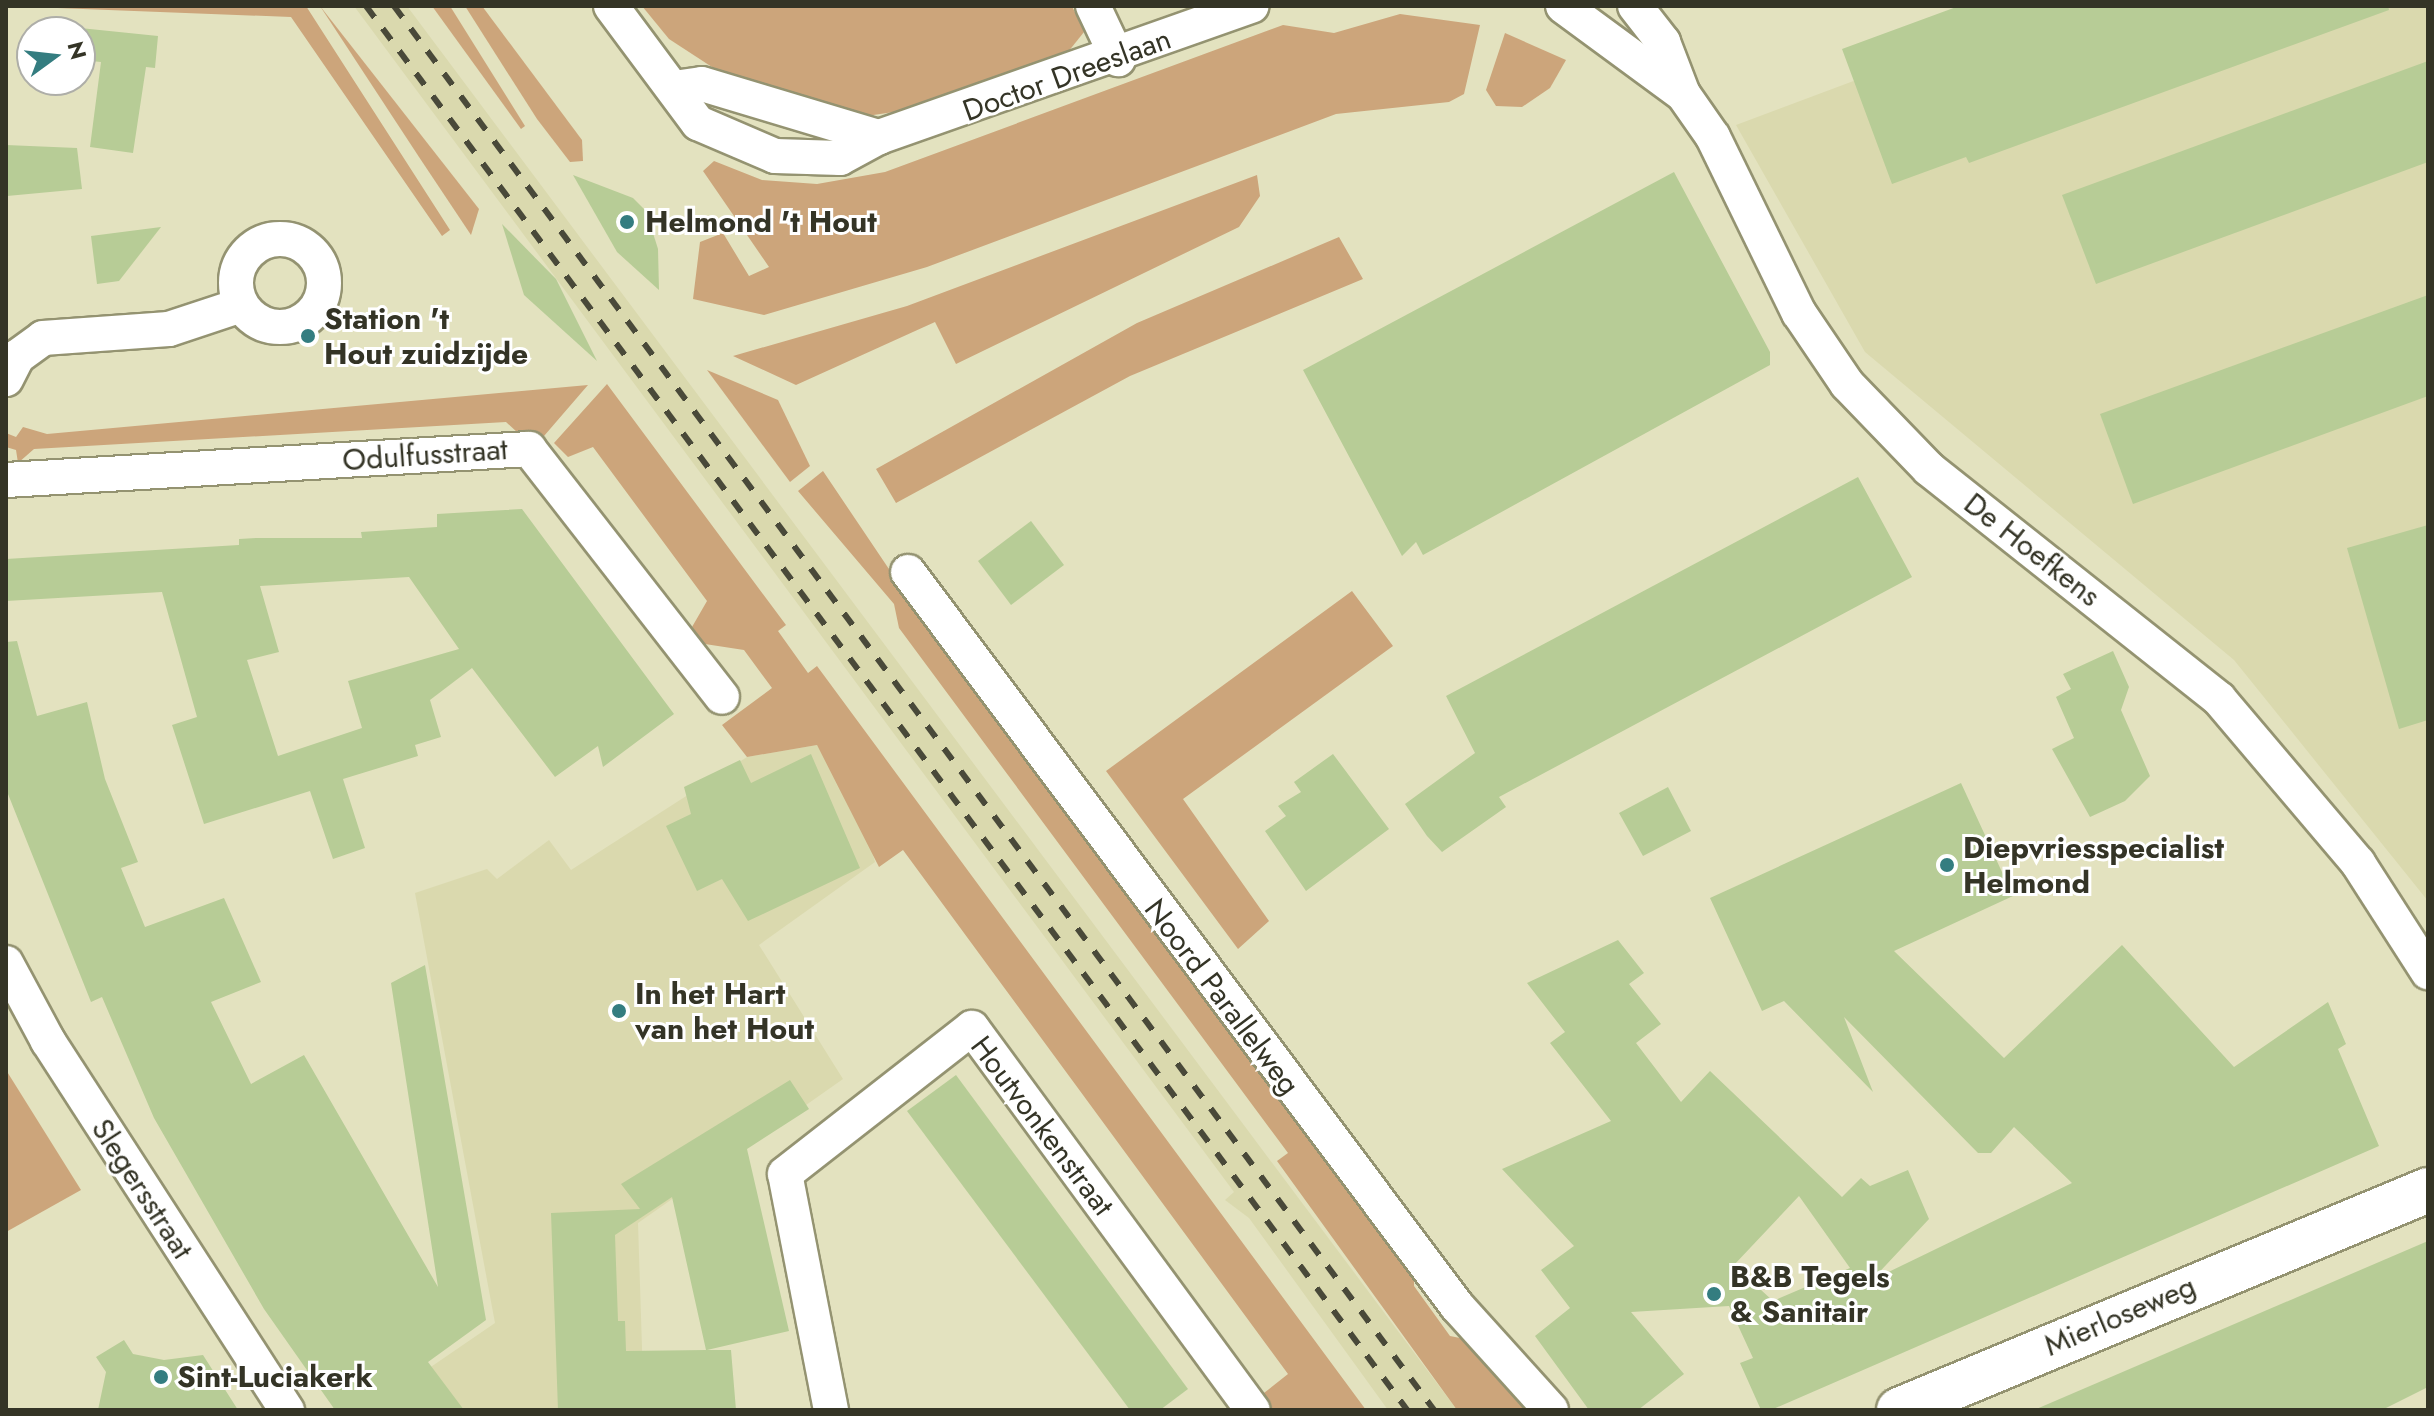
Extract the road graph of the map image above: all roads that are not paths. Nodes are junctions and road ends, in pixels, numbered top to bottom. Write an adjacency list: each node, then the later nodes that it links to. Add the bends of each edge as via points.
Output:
1 (611, 6): 6 (street, Doctor Dreeslaan, via 674,88 702,84 879,137)
2 (1093, 6): 6 (street)
3 (1252, 6): 6 (street, Doctor Dreeslaan)
4 (1635, 6): 7 (street, De Hoefkens, via 1663,42)
5 (1572, 8): 7 (street, De Hoefkens)
6 (1118, 59)
7 (1683, 94): 14 (street, De Hoefkens, via 1713,137 1799,313 1847,384 1929,469 2219,699 2358,863)
8 (241, 305): 9 (street, via 169,329 43,338 17,357)
9 (6, 379)
10 (6, 480): 12 (street, Odulfusstraat, via 529,449)
11 (908, 572): 21 (street, Noord Parallelweg, via 1457,1306)
12 (722, 697)
13 (6, 963): 18 (street, Slegersstraat, via 48,1041)
14 (2428, 972)
15 (2428, 1158): 17 (street, Mierloseweg)
16 (2428, 1190): 17 (street, Mierloseweg)
17 (2340, 1222): 22 (street, Mierloseweg)
18 (287, 1410)
19 (831, 1410): 20 (street, Houtvonkenstraat, via 785,1174 972,1028)
20 (1253, 1410)
21 (1551, 1410)
22 (1899, 1410)

